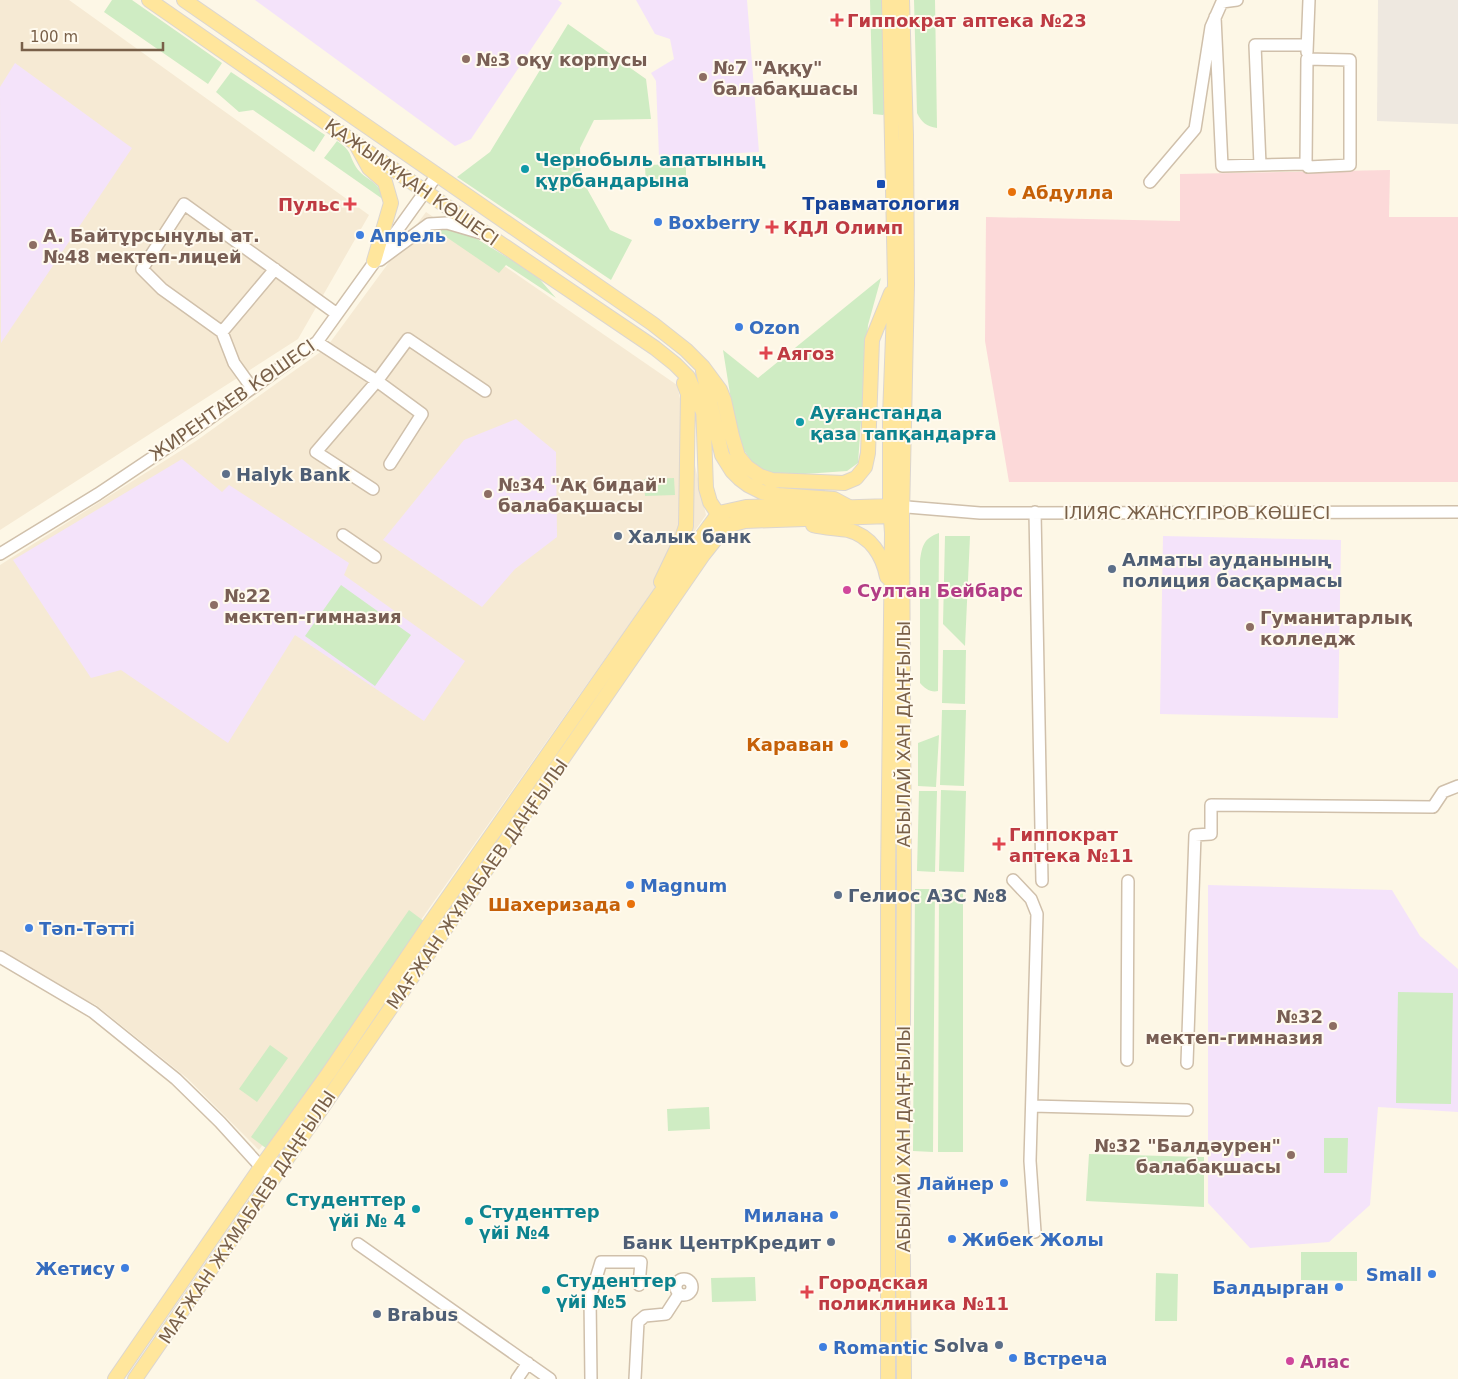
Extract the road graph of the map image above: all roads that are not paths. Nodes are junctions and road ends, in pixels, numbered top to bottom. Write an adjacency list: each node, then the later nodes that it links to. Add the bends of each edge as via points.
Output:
1 (150, 0): 10 (main road, ҚАЖЫМҰҚАН КӨШЕСІ)
2 (184, 0): 13 (main road, ҚАЖЫМҰҚАН КӨШЕСІ)
3 (889, 0): 19 (main road, АБЫЛАЙ ХАН ДАҢҒЫЛЫ)
4 (902, 0): 32 (main road, АБЫЛАЙ ХАН ДАҢҒЫЛЫ, via 907,264)
5 (1237, 0): 7 (street, via 1222,2)
6 (1308, 0): 8 (street)
7 (1215, 17): 12 (street, via 1222,166); 14 (street, via 1195,129)
8 (1307, 45): 9 (street); 12 (street, via 1256,45)
9 (1306, 59): 11 (street); 11 (street, via 1350,60 1350,165 1308,167)
10 (356, 144): 15 (main road, ҚАЖЫМҰҚАН КӨШЕСІ); 17 (main road, via 369,168 384,182 391,203)
11 (1306, 164): 12 (street)
12 (1260, 165)
13 (436, 174): 15 (street, ЖИРЕНТАЕВ КӨШЕСІ); 24 (main road, ҚАЖЫМҰҚАН КӨШЕСІ, via 656,326)
14 (1150, 182)
15 (424, 191): 16 (main road, ҚАЖЫМҰҚАН КӨШЕСІ); 17 (street, ЖИРЕНТАЕВ КӨШЕСІ)
16 (488, 235): 17 (street, via 447,224 429,224); 23 (main road, ҚАЖЫМҰҚАН КӨШЕСІ)
17 (371, 265): 20 (street, ЖИРЕНТАЕВ КӨШЕСІ)
18 (274, 269): 20 (street); 21 (street); 21 (street, via 184,204 142,269 162,289)
19 (895, 283): 24 (main road, ҚАЖЫМҰҚАН КӨШЕСІ, via 872,340 868,453 865,467 856,478 844,483 772,480 747,467 734,446 722,395); 32 (main road, АБЫЛАЙ ХАН ДАҢҒЫЛЫ, via 890,416)
20 (337, 314): 22 (street, ЖИРЕНТАЕВ КӨШЕСІ)
21 (222, 332): 26 (street, via 234,363)
22 (317, 342): 25 (street); 26 (street, ЖИРЕНТАЕВ КӨШЕСІ)
23 (675, 364): 28 (main road, ҚАЖЫМҰҚАН КӨШЕСІ, via 688,377); 41 (main road, via 688,394 686,526 661,581)
24 (703, 367): 28 (main road); 31 (main road, via 722,455 740,479 762,492 834,499)
25 (377, 381): 27 (street, via 408,339); 29 (street, via 422,414); 30 (street, via 316,452)
26 (252, 388): 39 (street, ЖИРЕНТАЕВ КӨШЕСІ, via 106,488)
27 (485, 392)
28 (703, 412): 35 (main road, via 706,488)
29 (390, 464)
30 (373, 489)
31 (848, 507): 32 (main road); 35 (main road, via 746,507)
32 (897, 511): 33 (street, ІЛИЯС ЖАНСҮГІРОВ КӨШЕСІ); 36 (main road); 42 (main road, АБЫЛАЙ ХАН ДАҢҒЫЛЫ); 66 (main road, АБЫЛАЙ ХАН ДАҢҒЫЛЫ, via 904,889)
33 (1034, 512): 34 (street, ІЛИЯС ЖАНСҮГІРОВ КӨШЕСІ); 45 (street)
34 (1458, 512)
35 (718, 513): 37 (main road); 41 (main road, МАҒЖАН ЖҰМАБАЕВ ДАҢҒЫЛЫ)
36 (790, 520): 37 (main road, via 745,521); 42 (main road, via 850,530 873,545 885,567)
37 (726, 526): 53 (main road, МАҒЖАН ЖҰМАБАЕВ ДАҢҒЫЛЫ, via 702,555)
38 (343, 535): 40 (street)
39 (0, 554)
40 (375, 557)
41 (659, 595): 52 (main road, МАҒЖАН ЖҰМАБАЕВ ДАҢҒЫЛЫ)
42 (891, 623): 65 (main road, АБЫЛАЙ ХАН ДАҢҒЫЛЫ)
43 (1458, 786): 49 (street, via 1443,792 1433,807 1211,805 1211,834 1195,835)
44 (1013, 880): 50 (street, via 1031,898 1037,914)
45 (1042, 881)
46 (1128, 881): 48 (street)
47 (0, 957): 52 (street, via 94,1012 176,1079)
48 (1127, 1060)
49 (1187, 1063)
50 (1032, 1106): 51 (street); 54 (street, via 1030,1161)
51 (1187, 1110)
52 (261, 1167): 53 (street); 59 (main road, МАҒЖАН ЖҰМАБАЕВ ДАҢҒЫЛЫ)
53 (274, 1176): 60 (main road, МАҒЖАН ЖҰМАБАЕВ ДАҢҒЫЛЫ)
54 (1036, 1232)
55 (358, 1244): 58 (street)
56 (639, 1285): 63 (street, via 641,1262 602,1262 590,1298)
57 (679, 1294): 64 (street, via 666,1314 645,1316 638,1322)
58 (528, 1363): 61 (street); 62 (street)
59 (115, 1379)
60 (135, 1379)
61 (517, 1379)
62 (550, 1379)
63 (591, 1379)
64 (635, 1379)
65 (888, 1379)
66 (904, 1379)

